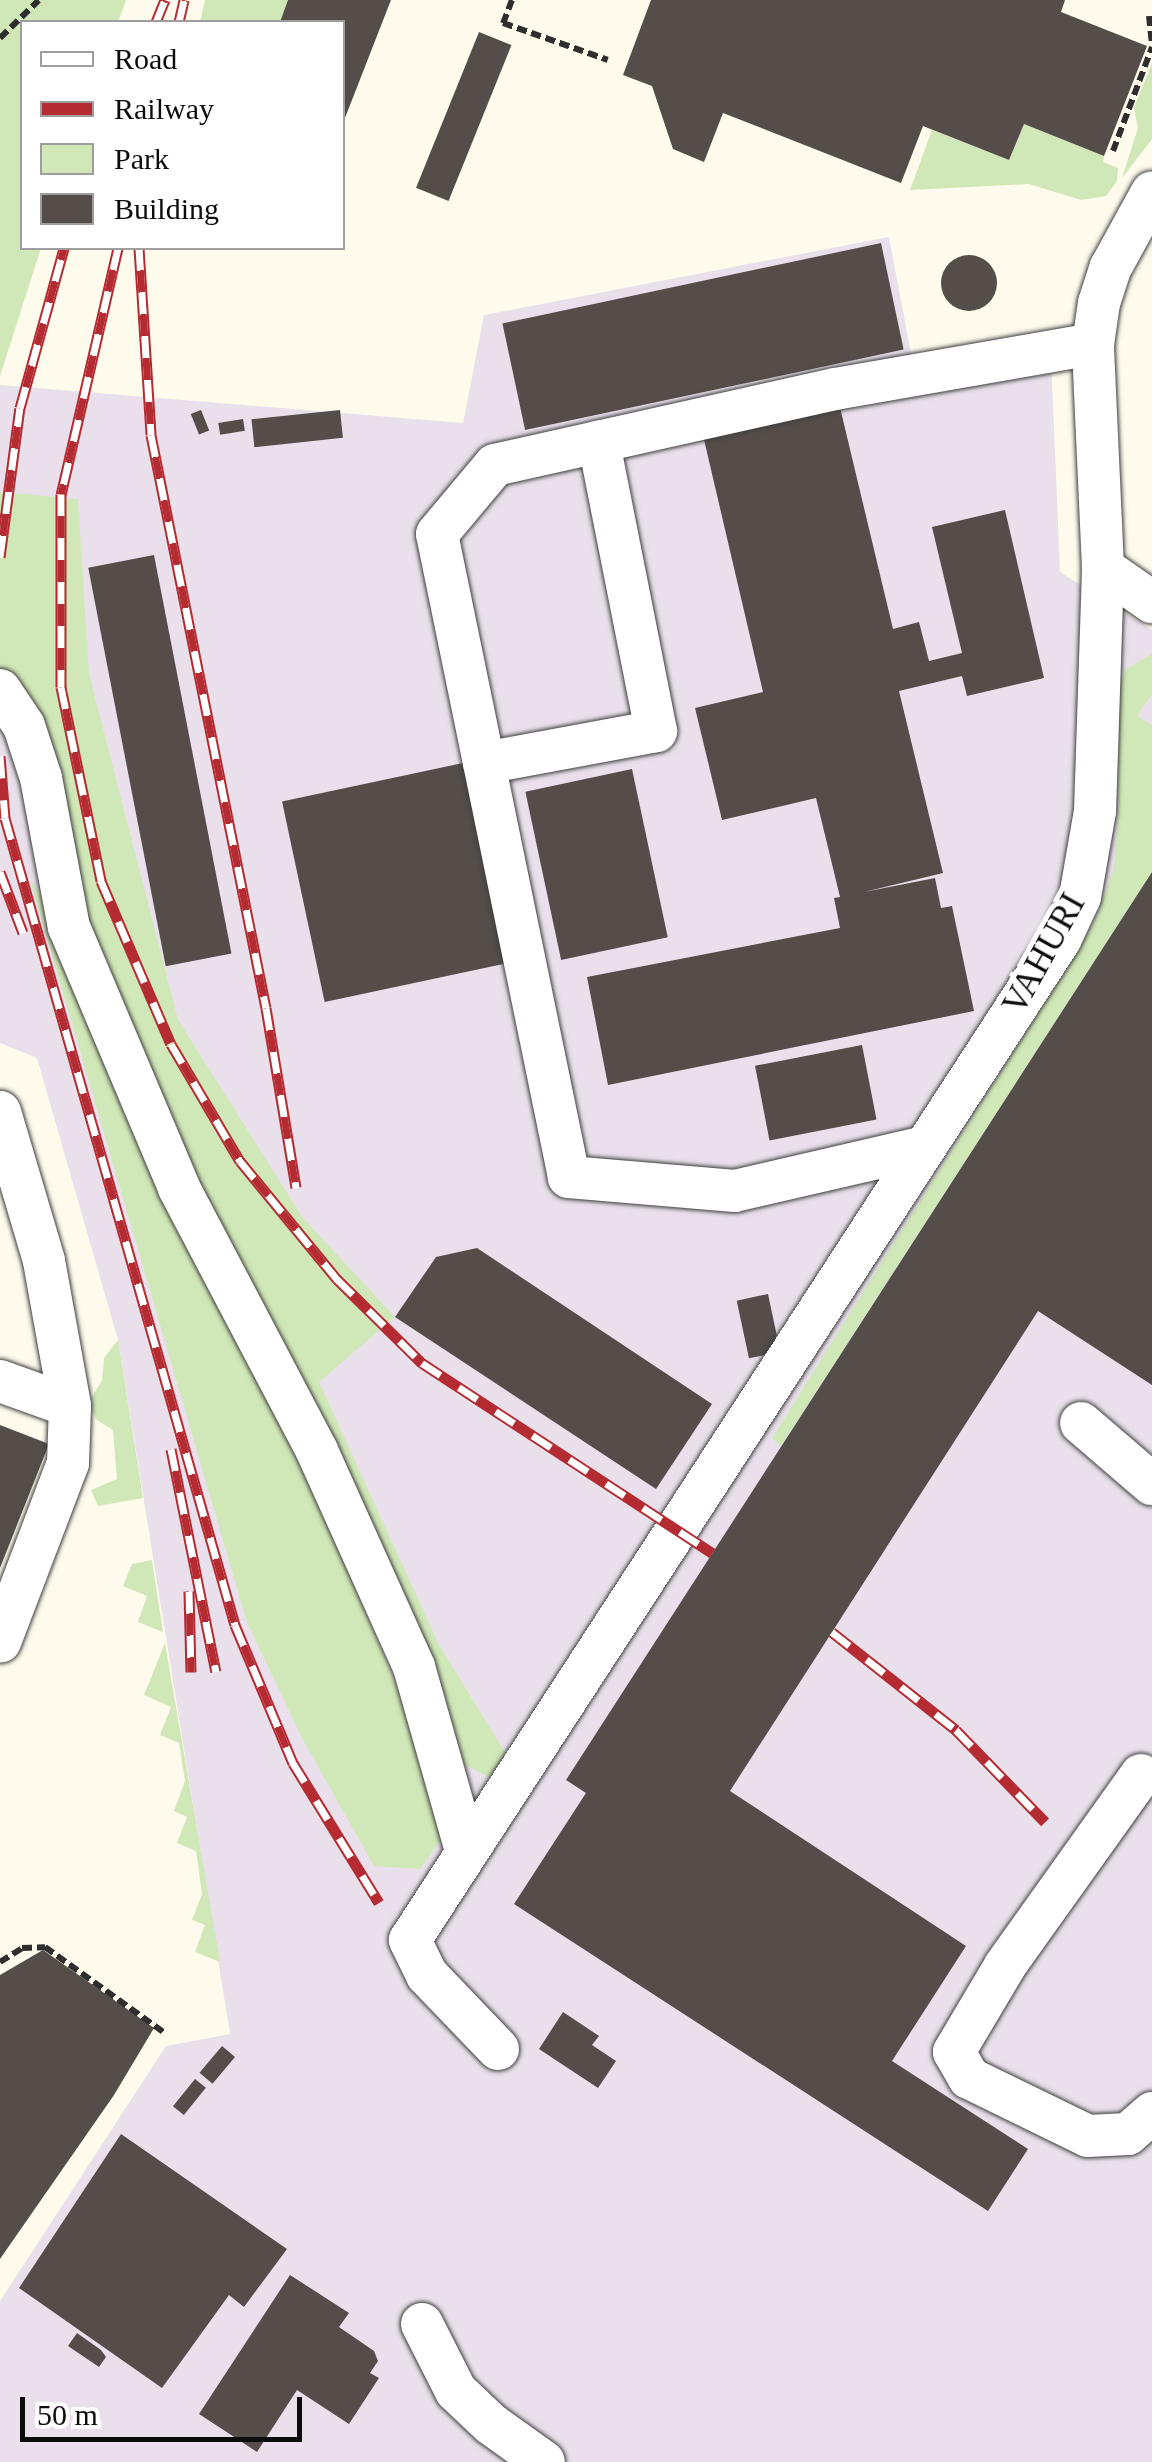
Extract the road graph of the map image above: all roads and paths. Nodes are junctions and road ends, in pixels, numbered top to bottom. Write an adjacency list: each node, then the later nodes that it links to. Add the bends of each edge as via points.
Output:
1 (40, 0): 4 (path)
2 (512, 0): 6 (path, via 503,23)
3 (1150, 16): 5 (path)
4 (0, 38)
5 (1152, 46): 7 (path)
6 (608, 60)
7 (1113, 151)
8 (1152, 192): 9 (street, VAHURI, via 1111,267)
9 (1094, 344): 10 (street, via 835,390); 11 (street, VAHURI)
10 (599, 442): 14 (street, via 496,465 438,534); 14 (street, via 656,730)
11 (1103, 568): 12 (street); 16 (street, VAHURI, via 1095,811 1080,896 1060,940)
12 (1152, 602)
13 (0, 690): 23 (street, via 24,726 41,778 70,927 180,1188 317,1451 414,1666)
14 (484, 763): 16 (street, via 569,1177 734,1192)
15 (0, 1112): 18 (street, via 44,1261)
16 (925, 1147): 23 (street, VAHURI)
17 (0, 1381): 18 (street)
18 (70, 1406): 21 (street, via 68,1463)
19 (1081, 1423): 20 (street)
20 (1152, 1484)
21 (0, 1642)
22 (1148, 1772): 27 (street, via 1005,1966 954,2052 969,2078 1088,2136 1128,2134)
23 (466, 1851): 26 (street, VAHURI, via 410,1940 427,1975)
24 (0, 1962): 25 (path, via 22,1948 45,1947)
25 (166, 2034)
26 (498, 2049)
27 (1152, 2113)
28 (422, 2324): 29 (street, via 456,2391)
29 (544, 2462)

